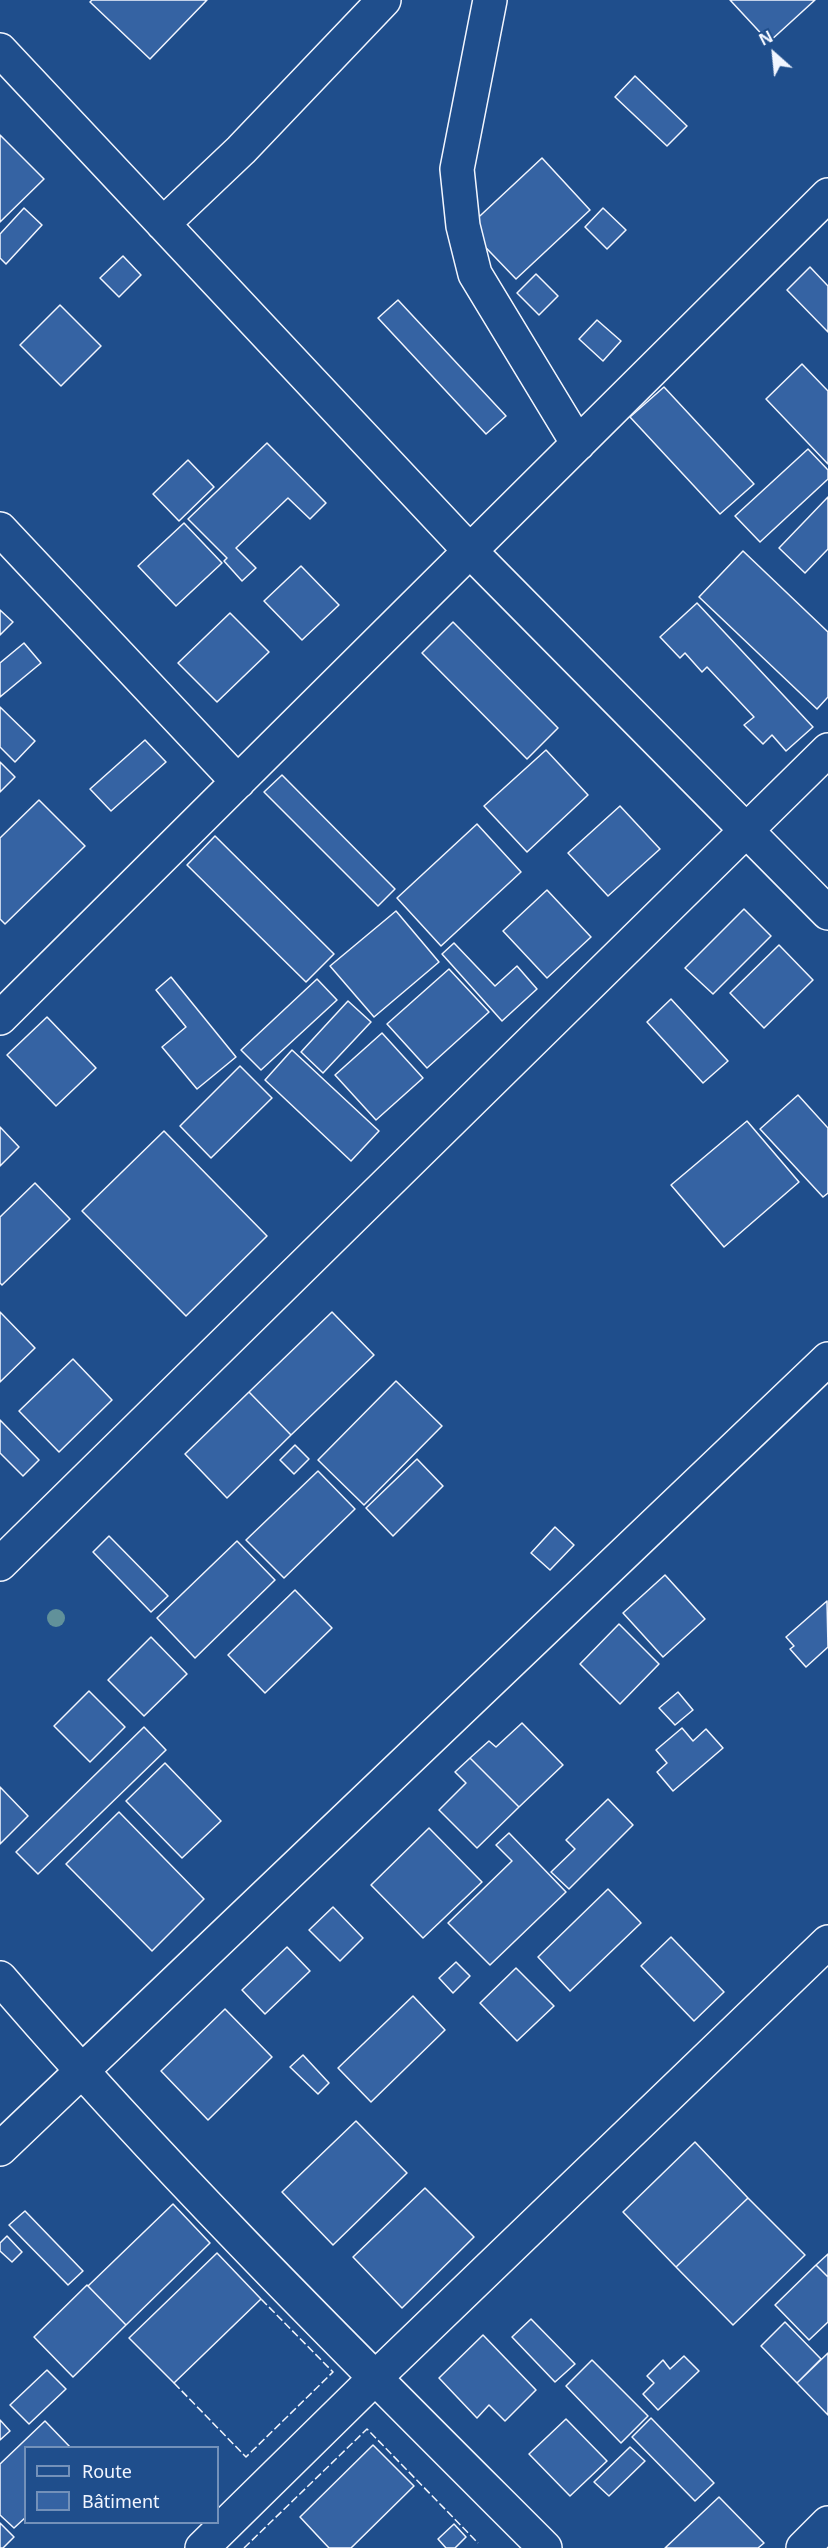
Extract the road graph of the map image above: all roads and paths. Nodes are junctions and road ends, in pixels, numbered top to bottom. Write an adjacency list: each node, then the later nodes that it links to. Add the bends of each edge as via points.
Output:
1 (384, 0): 5 (street, via 241,150)
2 (490, 0): 6 (street, via 457,169 463,226 474,274)
3 (0, 50): 5 (street)
4 (828, 195): 6 (street)
5 (163, 224): 8 (street)
6 (578, 444): 8 (street)
7 (0, 530): 10 (street)
8 (470, 551): 10 (street); 11 (street)
9 (828, 750): 11 (street)
10 (238, 782): 13 (street)
11 (746, 829): 12 (street); 15 (street)
12 (828, 913)
13 (5, 1004)
14 (828, 1359): 18 (street)
15 (0, 1564)
16 (828, 1942): 20 (street)
17 (0, 1978): 18 (street)
18 (80, 2071): 19 (street); 20 (street)
19 (0, 2149)
20 (375, 2378): 22 (street); 23 (street)
21 (828, 2523): 24 (street)
22 (202, 2548)
23 (545, 2548)
24 (803, 2548)

